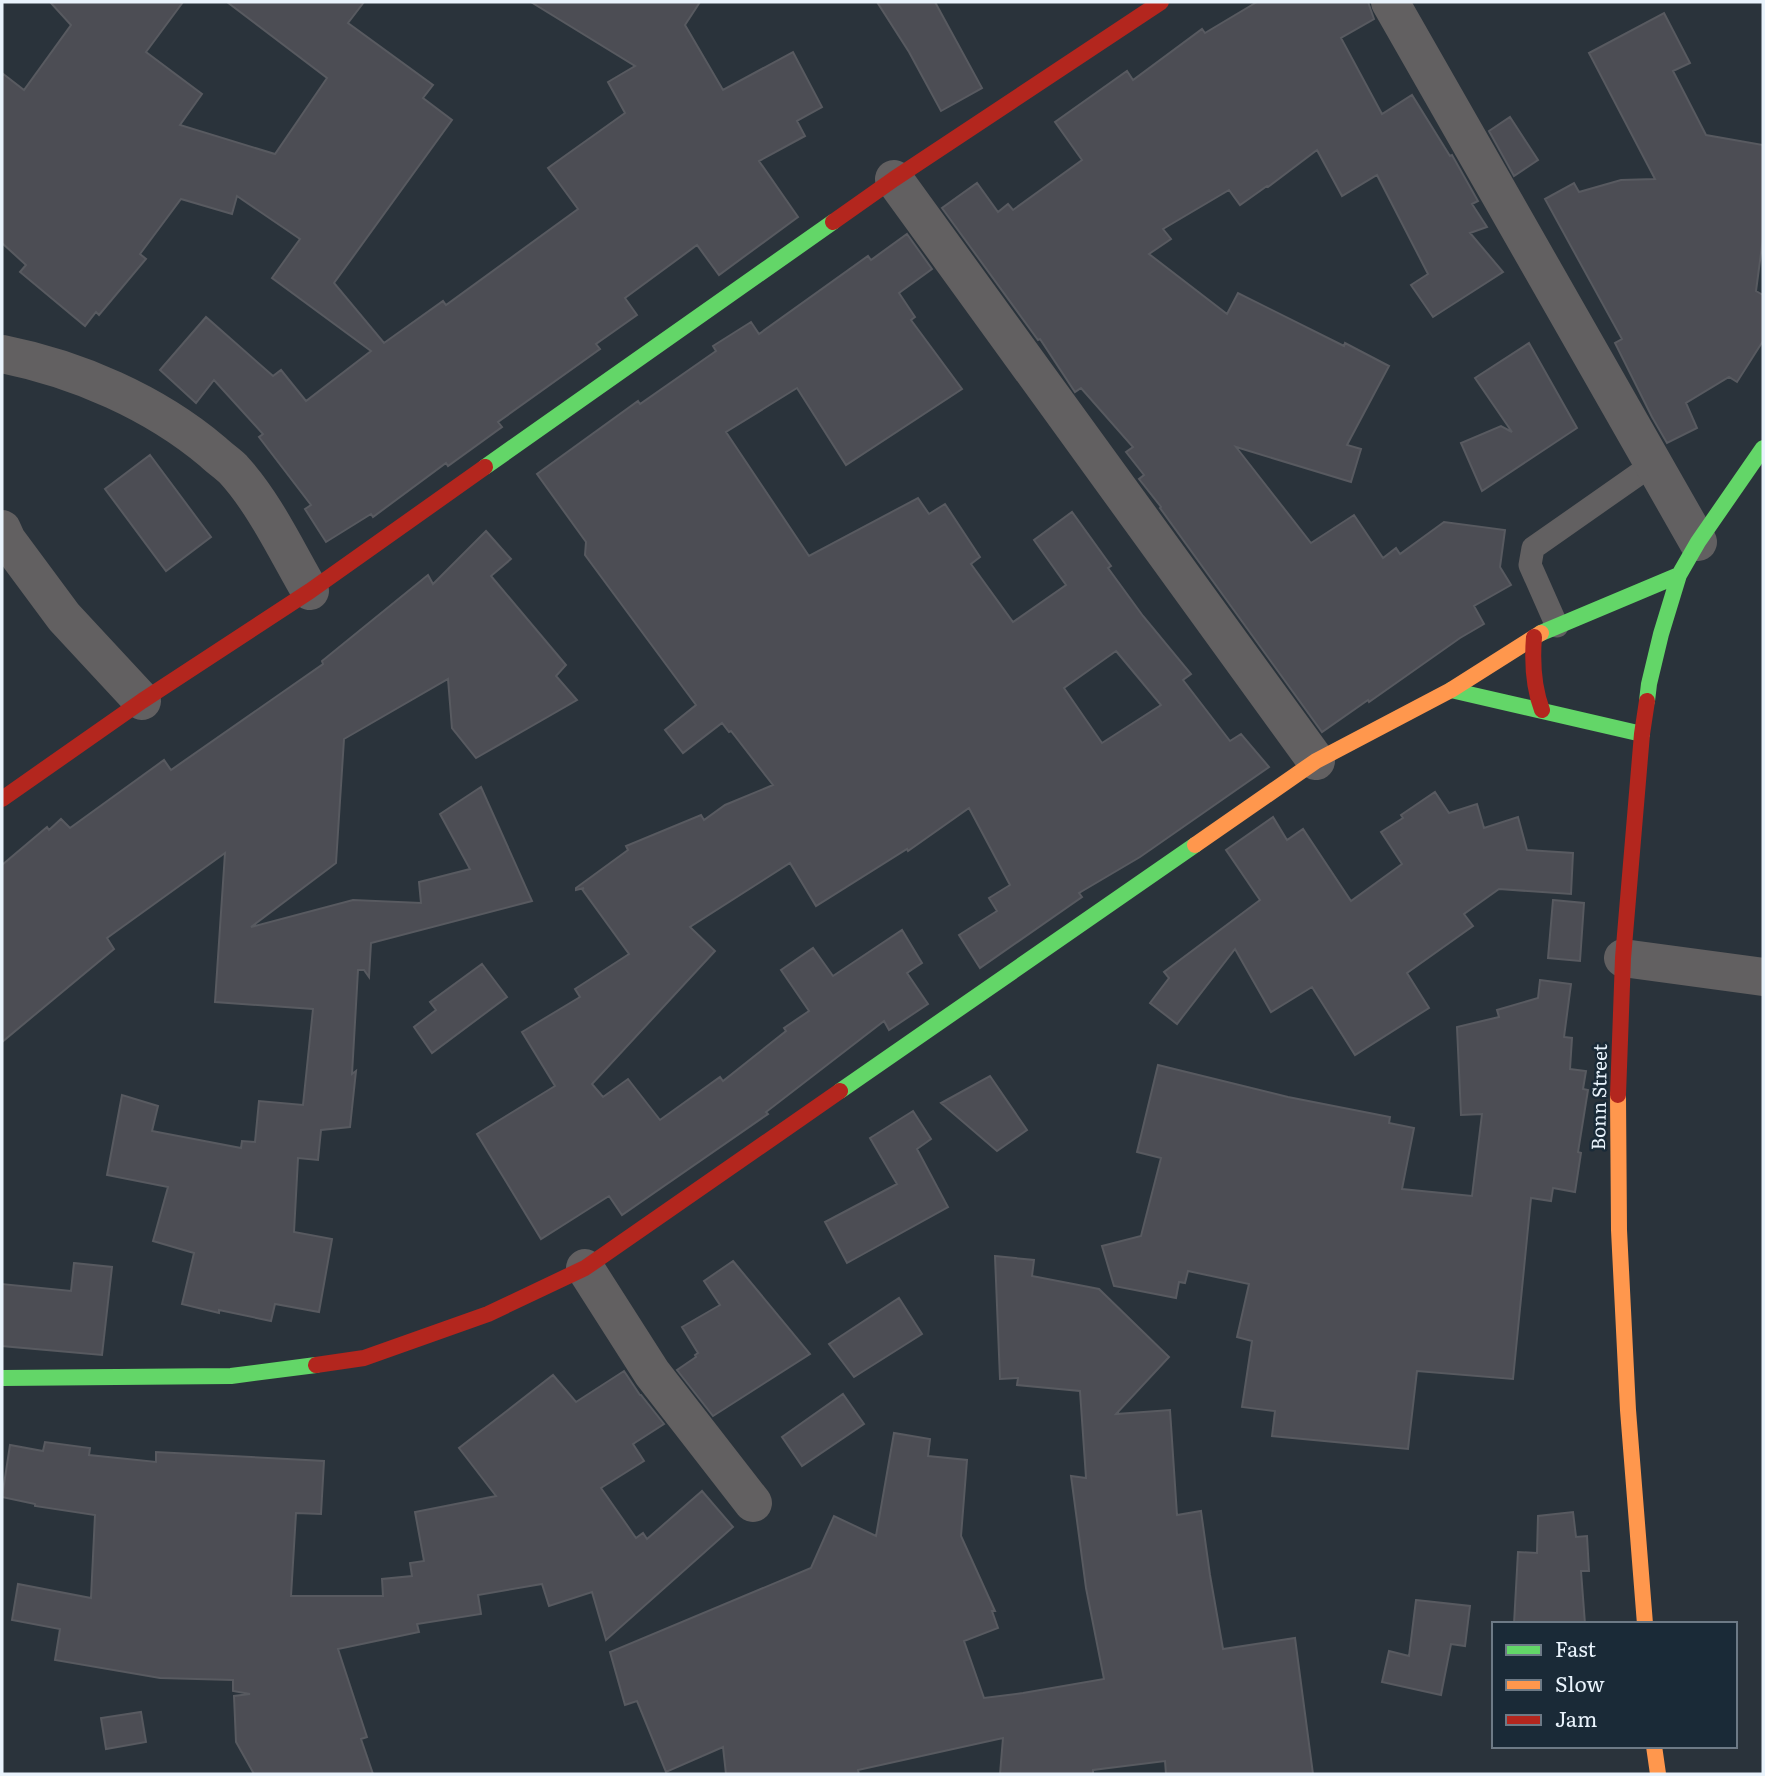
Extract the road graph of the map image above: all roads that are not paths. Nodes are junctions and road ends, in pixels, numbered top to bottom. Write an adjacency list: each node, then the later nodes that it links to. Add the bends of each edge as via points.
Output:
1 (1161, 2): 3 (street)
2 (1390, 2): 6 (street)
3 (894, 179): 11 (street); 18 (street)
4 (2, 354): 11 (street, via 91,381 138,401 192,434 233,469 262,508)
5 (1763, 448): 7 (street, Bonn Street)
6 (1653, 464): 9 (street); 12 (lane, via 1533,548 1530,565)
7 (1756, 475): 9 (street, Bonn Street)
8 (2, 529): 15 (street, via 64,617)
9 (1698, 542): 10 (street, Bonn Street)
10 (1679, 575): 12 (street); 17 (street, Bonn Street, via 1649,684)
11 (310, 591): 15 (street)
12 (1557, 626): 13 (street)
13 (1534, 637): 14 (street); 16 (street, via 1532,671)
14 (1451, 690): 16 (street); 18 (street)
15 (142, 701): 19 (street)
16 (1542, 710): 17 (street)
17 (1642, 734): 20 (street, Bonn Street)
18 (1316, 761): 22 (street)
19 (2, 799)
20 (1623, 958): 21 (street); 25 (street, Bonn Street, via 1617,1110 1619,1230)
21 (1763, 977)
22 (585, 1268): 23 (street, via 488,1314 364,1357 231,1376); 24 (street, via 652,1373)
23 (2, 1378)
24 (753, 1503)
25 (1645, 1622)
26 (1654, 1748): 27 (street)
27 (1658, 1774)

